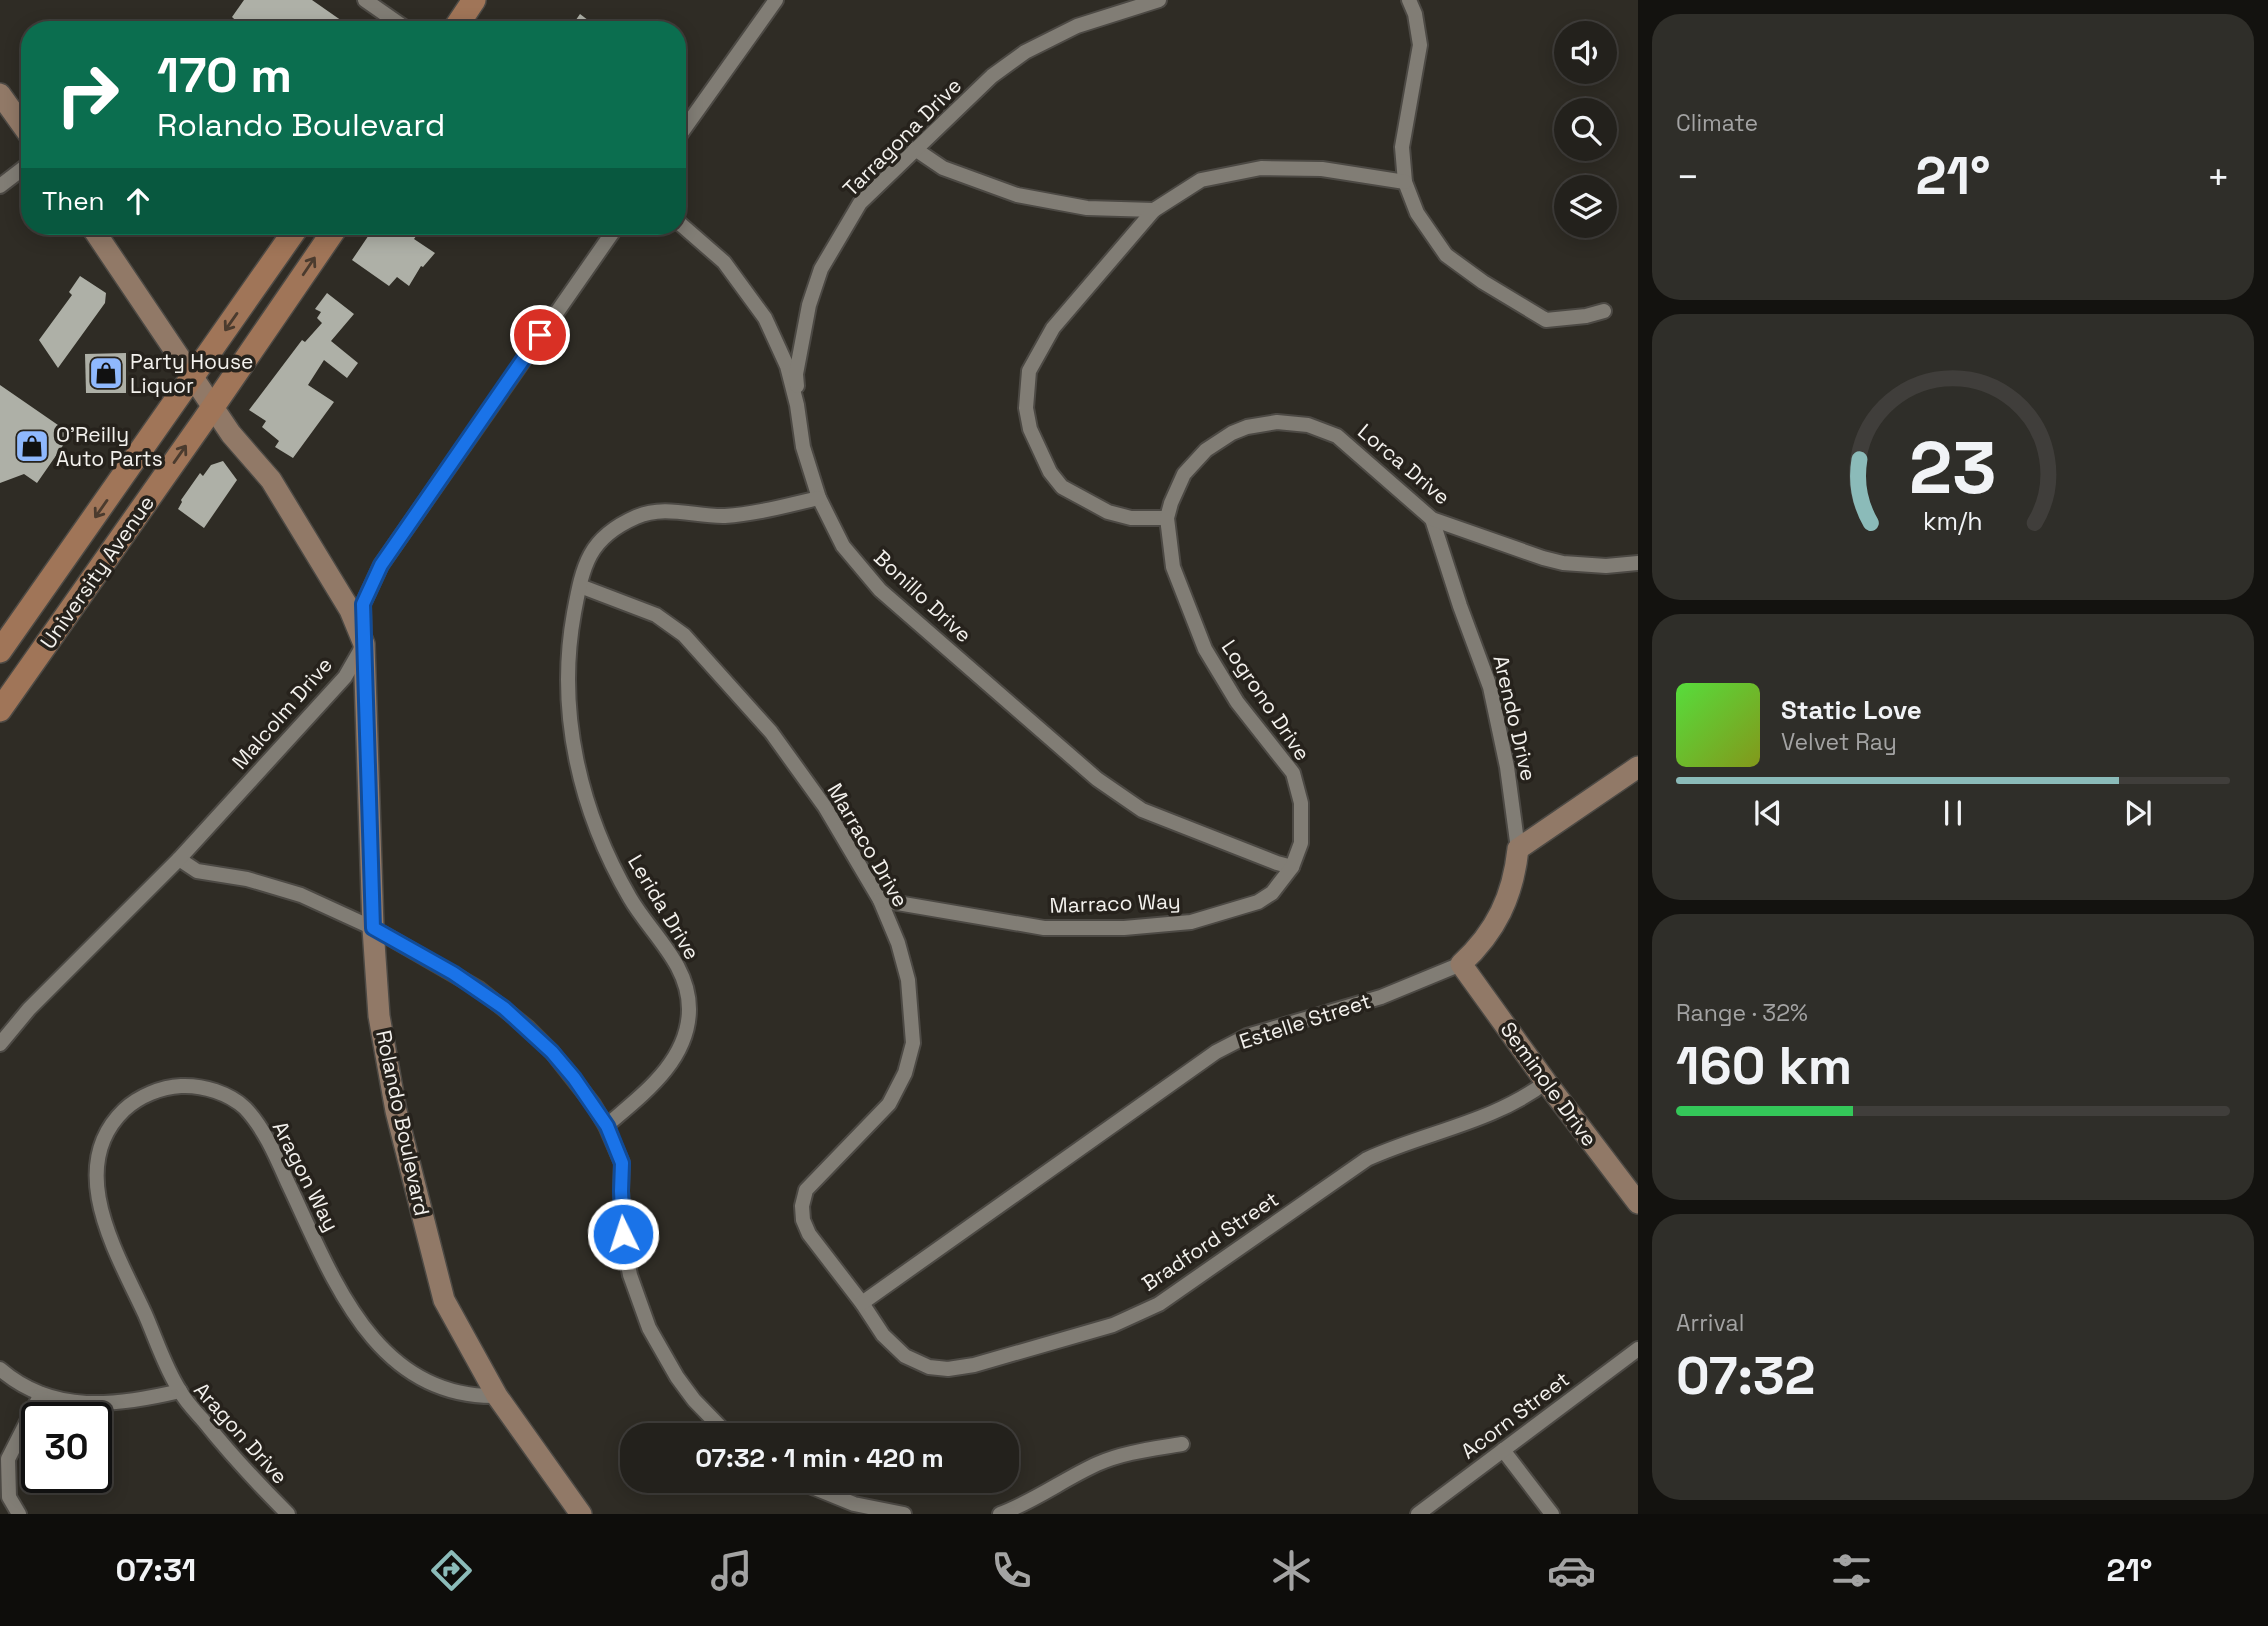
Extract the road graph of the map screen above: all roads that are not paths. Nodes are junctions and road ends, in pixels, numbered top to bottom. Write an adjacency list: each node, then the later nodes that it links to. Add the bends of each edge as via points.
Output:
1 (365, 0): 6 (street)
2 (474, 0): 7 (main road)
3 (776, 0): 10 (street)
4 (1159, 0): 11 (street, Tarragona Drive, via 1077,26 1025,52 992,76)
5 (1409, 0): 13 (street, via 1420,45 1402,147)
6 (395, 21)
7 (459, 21)
8 (0, 94): 9 (street)
9 (21, 123)
10 (686, 126)
11 (915, 149): 15 (street, via 943,169 1017,195 1087,208); 23 (street, Tarragona Drive, via 860,204 821,269 796,374)
12 (21, 170): 14 (street)
13 (1405, 182): 15 (street, via 1322,169 1261,167 1201,180); 21 (street, via 1417,214 1446,255 1483,282 1546,320)
14 (0, 186)
15 (1154, 210): 26 (street, via 1053,328 1029,371 1026,408 1030,429 1050,472 1062,486 1108,512 1131,518)
16 (686, 229): 23 (street, Bonillo Drive, via 724,262 765,318)
17 (97, 235): 22 (street, Rolando Boulevard)
18 (292, 235): 22 (main road, University Avenue, one-way to 22)
19 (331, 235): 24 (main road, University Avenue, one-way to 19)
20 (611, 235): 30 (street, via 381,565 363,604)
21 (1604, 311)
22 (193, 375): 24 (street, Rolando Boulevard); 31 (main road, University Avenue, one-way to 31)
23 (797, 405): 25 (street, Bonillo Drive, via 803,447)
24 (214, 406): 30 (street, Rolando Boulevard, via 231,434 271,480 350,610); 32 (main road, University Avenue, one-way to 24)
25 (819, 498): 29 (street, Lerida Drive, via 723,516 665,510 638,516 607,534 589,553); 36 (street, Bonillo Drive, via 843,546 880,590 1097,779 1142,810)
26 (1167, 518): 27 (street, Lorca Drive, via 1184,474 1206,450 1240,430 1277,422 1308,425 1337,436); 36 (street, Logrono Drive, via 1172,567 1205,649 1237,702 1293,773 1301,803 1301,843)
27 (1432, 519): 28 (street, Lorca Drive, via 1563,563); 34 (street, Arendo Drive, via 1490,687)
28 (1638, 563)
29 (580, 586): 37 (street, Marraco Drive, via 656,615 684,635 771,732 825,807); 42 (street, Lerida Drive, via 570,637 568,687 572,741 590,816 631,899 673,957 689,1010 685,1036 671,1062 648,1090)
30 (364, 644): 35 (street, Malcolm Drive, via 345,677); 38 (street, Rolando Boulevard)
31 (0, 651)
32 (0, 710)
33 (1638, 767): 34 (street)
34 (1518, 849): 39 (street, Estelle Street, via 1512,888 1501,914)
35 (179, 859): 38 (street, via 197,871 302,895); 40 (street, Malcolm Drive)
36 (1292, 867): 37 (street, Marraco Way, via 1272,893 1258,902 1191,922 1124,928 1044,928)
37 (880, 900): 44 (street, Marraco Drive, via 908,980 913,1043 905,1073 889,1104 806,1190 802,1206 809,1234)
38 (373, 928): 42 (street, via 504,1008 552,1052); 49 (street, Rolando Boulevard, via 379,1016 396,1111 444,1300)
39 (1461, 964): 41 (street, Seminole Drive); 44 (street, Estelle Street, via 1381,996 1247,1036 1216,1052)
40 (0, 1044)
41 (1546, 1082): 43 (street, Seminole Drive); 44 (street, Bradford Street, via 1478,1119 1367,1159 1159,1304 1112,1325 974,1365 938,1368 905,1356 883,1335)
42 (607, 1126): 50 (street, via 622,1163 625,1248 646,1320 677,1377)
43 (1638, 1203)
44 (862, 1303)
45 (1638, 1349): 52 (street, Acorn Street)
46 (0, 1370): 48 (street, Aragon Drive)
47 (180, 1391): 48 (street, Aragon Drive, via 79,1404); 49 (street, Aragon Way, via 113,1244 95,1174 102,1143 118,1116 141,1098 167,1088 195,1086 222,1094 245,1109 269,1143 345,1302 372,1339 412,1373 443,1388 478,1397); 55 (street, Aragon Drive, via 235,1461)
48 (41, 1394): 54 (street, via 8,1459 9,1497)
49 (497, 1396): 56 (street, Rolando Boulevard)
50 (716, 1423)
51 (1182, 1444): 58 (street, via 1097,1464)
52 (1503, 1450): 59 (street, Acorn Street); 60 (street)
53 (822, 1493): 57 (street)
54 (19, 1514)
55 (288, 1514)
56 (581, 1514)
57 (904, 1514)
58 (1000, 1514)
59 (1418, 1514)
60 (1552, 1514)

